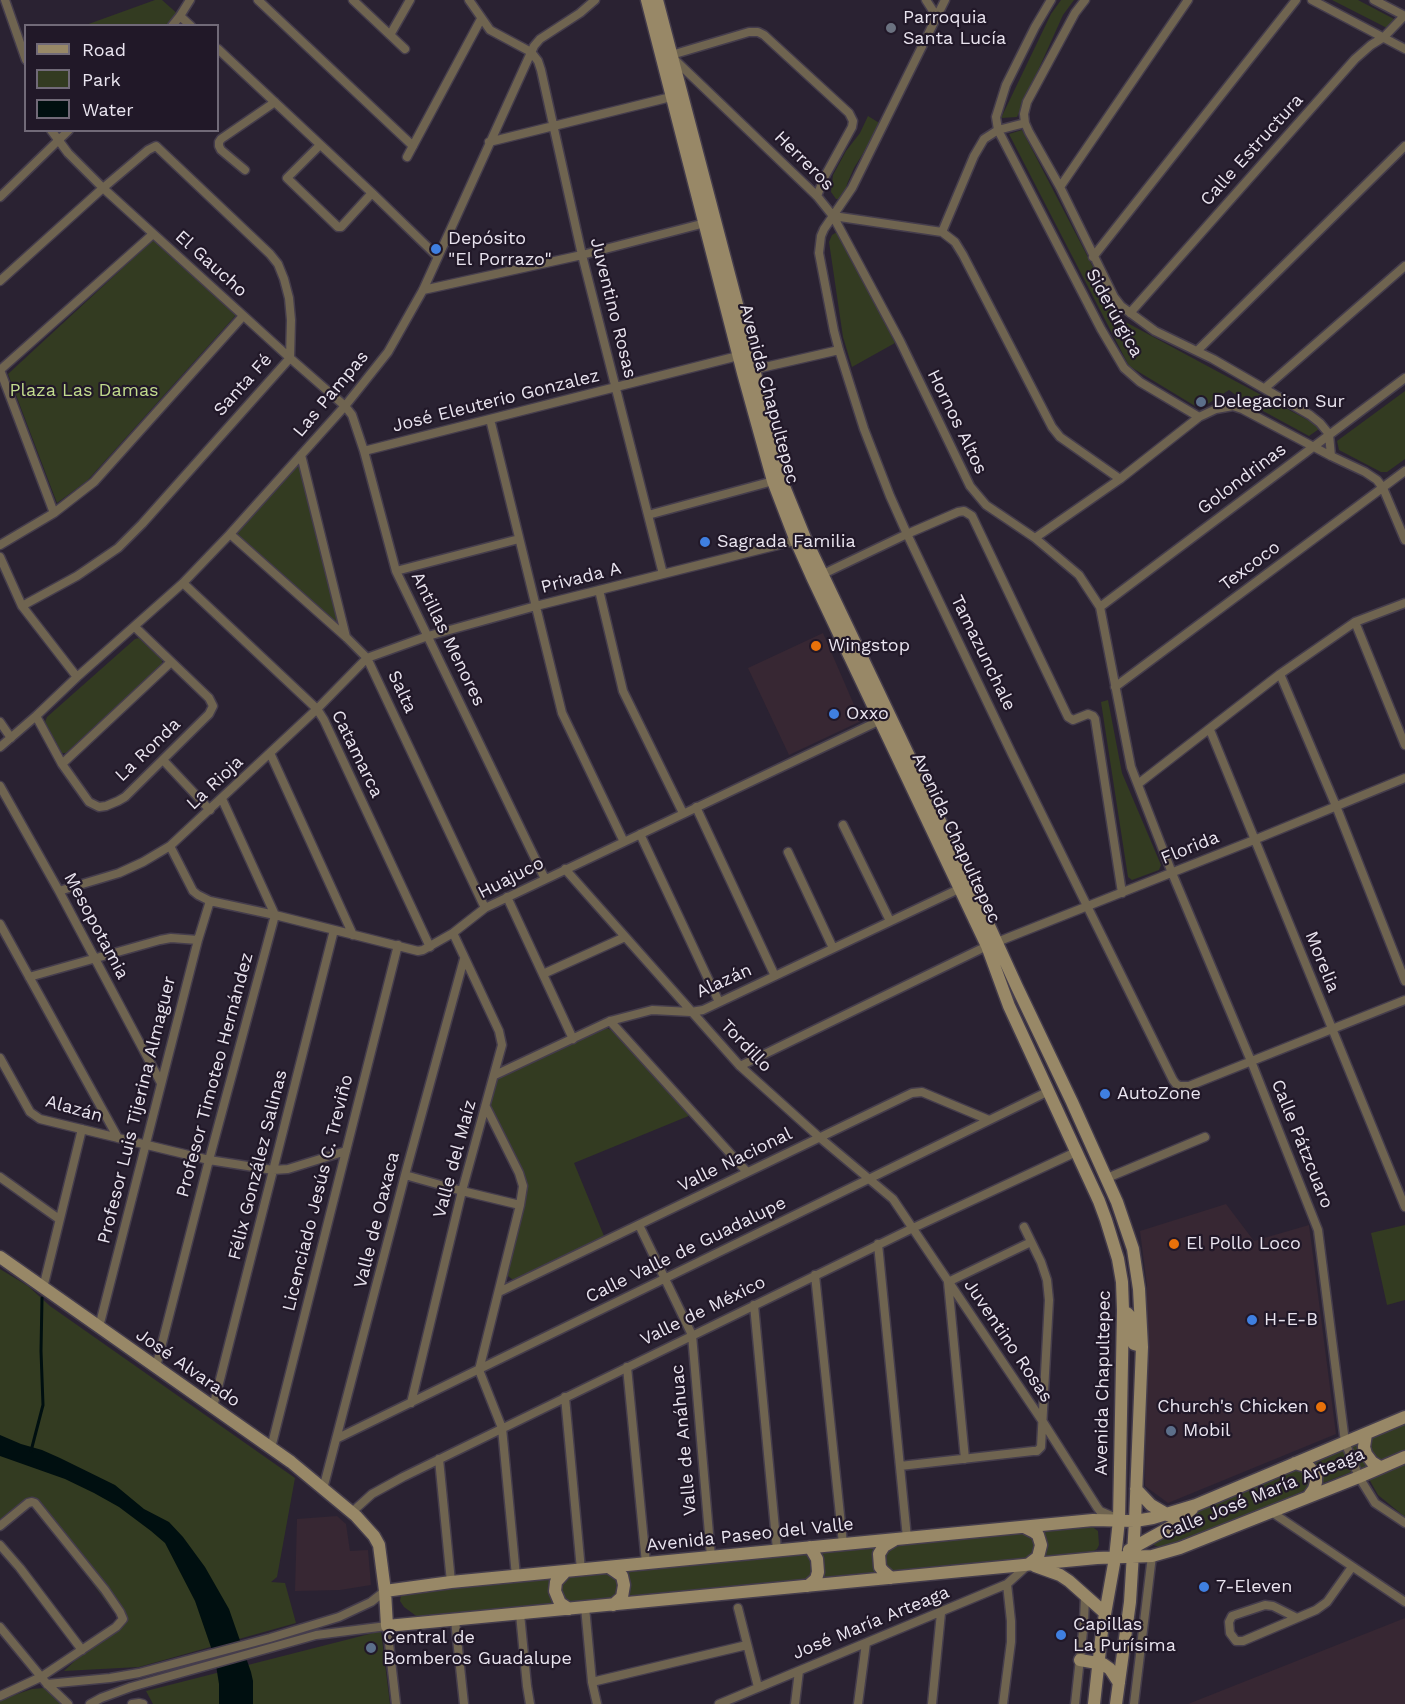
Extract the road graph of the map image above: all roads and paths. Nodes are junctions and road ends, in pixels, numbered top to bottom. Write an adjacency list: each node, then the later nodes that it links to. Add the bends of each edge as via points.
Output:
1 (5, 0): 30 (street)
2 (190, 0): 18 (street)
3 (352, 0): 24 (street)
4 (410, 0): 24 (street)
5 (469, 0): 21 (street)
6 (595, 0): 29 (street, Las Pampas, via 537,42)
7 (647, 0): 31 (main road, Avenida Chapultepec)
8 (657, 0): 31 (main road)
9 (926, 0): 20 (street)
10 (945, 0): 20 (street)
11 (1051, 0): 36 (street, via 1006,85 996,117)
12 (1085, 0): 34 (street, via 1028,102)
13 (1188, 0): 47 (street)
14 (1296, 0): 57 (street)
15 (1312, 0): 25 (street)
16 (1374, 0): 19 (street)
17 (260, 1): 42 (street)
18 (180, 16): 22 (street); 23 (street)
19 (1405, 16): 25 (street, Calle Estructura)
20 (937, 17): 51 (street, via 852,188)
21 (481, 19): 29 (street, via 495,34); 42 (street)
22 (174, 24)
23 (189, 24)
24 (390, 36): 26 (street)
25 (1384, 37): 27 (street); 61 (street, Calle Estructura, via 1355,59)
26 (405, 49)
27 (1405, 49)
28 (219, 51): 33 (street)
29 (531, 52): 35 (street, Juventino Rosas, via 541,70); 40 (street, Las Pampas)
30 (24, 54)
31 (666, 57): 32 (main road, Avenida Chapultepec); 50 (street, Herreros); 50 (street, via 758,32 849,112 852,127)
32 (677, 95): 35 (street); 52 (main road, Avenida Chapultepec)
33 (275, 102): 41 (street); 45 (street, via 219,142 221,150)
34 (1025, 123): 36 (street); 47 (street, Siderúrgica)
35 (554, 127): 40 (street); 55 (street, Juventino Rosas)
36 (998, 130): 53 (street, via 984,139 974,156); 73 (street, Siderúrgica, via 1124,368)
37 (52, 132): 39 (street, El Gaucho)
38 (67, 132): 39 (street)
39 (58, 142): 46 (street, El Gaucho); 49 (street)
40 (489, 142): 56 (street, Las Pampas)
41 (320, 145): 48 (street); 48 (street, via 288,178 338,227)
42 (413, 146): 44 (street)
43 (1405, 146): 64 (street)
44 (407, 157)
45 (245, 170)
46 (103, 188): 54 (street, El Gaucho); 59 (street); 66 (street, Santa Fé, via 156,146 278,264 289,298)
47 (1060, 188): 57 (street, Siderúrgica)
48 (372, 193): 56 (street)
49 (0, 196)
50 (817, 196): 51 (street, Herreros)
51 (834, 216): 53 (street, Herreros); 63 (street, Tamazunchale, via 821,236 819,253); 88 (street, Hornos Altos, via 970,486 986,505)
52 (710, 222): 55 (street); 65 (main road, Avenida Chapultepec)
53 (942, 232): 81 (street, via 963,255 1052,427 1060,437)
54 (153, 234): 62 (street, El Gaucho); 67 (street)
55 (582, 255): 60 (street); 70 (street, Juventino Rosas)
56 (438, 257): 60 (street, Las Pampas)
57 (1093, 257): 61 (street, Siderúrgica, via 1114,297)
58 (1405, 266): 71 (street)
59 (0, 281)
60 (423, 290): 72 (street, Las Pampas, via 392,346)
61 (1130, 313): 64 (street, Siderúrgica, via 1155,331)
62 (243, 315): 66 (street, El Gaucho); 84 (street, via 94,483)
63 (839, 350): 68 (street); 87 (street, Tamazunchale, via 864,429)
64 (1197, 351): 71 (street, Siderúrgica)
65 (745, 354): 68 (main road, Avenida Chapultepec); 70 (street, José Eleuterio Gonzalez)
66 (290, 358): 72 (street, El Gaucho); 100 (street, Santa Fé, via 118,548)
67 (0, 370): 84 (street)
68 (749, 371): 82 (main road, Avenida Chapultepec)
69 (1405, 378): 75 (street, Golondrinas)
70 (617, 388): 74 (street, José Eleuterio Gonzalez); 85 (street, Juventino Rosas)
71 (1265, 388): 75 (street, Siderúrgica, via 1310,415)
72 (345, 406): 77 (street, Antillas Menores, via 354,419); 78 (street, Las Pampas)
73 (1198, 417): 76 (street, via 1233,406); 81 (street)
74 (490, 419): 77 (street, José Eleuterio Gonzalez); 89 (street)
75 (1329, 434): 76 (street, Golondrinas); 79 (street)
76 (1312, 447): 79 (street); 102 (street, Golondrinas)
77 (364, 451): 94 (street, Antillas Menores)
78 (301, 454): 86 (street, Las Pampas); 106 (street)
79 (1331, 456): 83 (street, via 1371,476)
80 (1405, 471): 83 (street, Texcoco)
81 (1120, 479): 88 (street)
82 (777, 480): 85 (street); 90 (main road, Avenida Chapultepec)
83 (1383, 488): 91 (street); 111 (street, Texcoco)
84 (54, 513): 92 (street)
85 (648, 515): 95 (street, Juventino Rosas)
86 (230, 534): 97 (street, Las Pampas); 106 (street, Salta)
87 (907, 534): 96 (street); 142 (street, via 958,512 968,513 1068,717 1073,720 1089,714 1095,719); 145 (street, Tamazunchale)
88 (1035, 538): 102 (street, Hornos Altos, via 1079,575)
89 (519, 539): 94 (street); 101 (street)
90 (800, 539): 95 (street, Privada A); 96 (main road, Avenida Chapultepec)
91 (1405, 540)
92 (0, 545)
93 (0, 557): 100 (street)
94 (396, 571): 105 (street, Antillas Menores)
95 (663, 574): 98 (street, Privada A)
96 (818, 577): 114 (main road, Avenida Chapultepec)
97 (183, 583): 104 (street, Las Pampas); 112 (street, Catamarca)
98 (599, 590): 101 (street, Privada A); 130 (street, via 623,691)
99 (1405, 603): 103 (street)
100 (22, 606): 110 (street)
101 (536, 606): 105 (street, Privada A); 134 (street, via 562,713)
102 (1100, 607): 111 (street, Hornos Altos)
103 (1355, 622): 109 (street); 118 (street)
104 (135, 627): 108 (street, La Ronda); 110 (street, Las Pampas)
105 (428, 636): 107 (street, Privada A); 139 (street, Antillas Menores)
106 (346, 638): 107 (street, Salta)
107 (367, 658): 112 (street, La Rioja); 146 (street, Salta)
108 (171, 662): 121 (street, La Ronda, via 210,698 213,706); 122 (street)
109 (1281, 674): 116 (street); 127 (street)
110 (78, 677): 113 (street, Las Pampas)
111 (1115, 687): 124 (street, Hornos Altos)
112 (317, 709): 120 (street, La Rioja); 157 (street, Catamarca)
113 (36, 716): 117 (street, Las Pampas); 122 (street, La Ronda)
114 (885, 718): 128 (street, Huajuco); 140 (main road, Avenida Chapultepec)
115 (0, 722): 117 (street)
116 (1209, 730): 124 (street); 133 (street, Morelia)
117 (11, 738): 119 (street, Las Pampas)
118 (1405, 745)
119 (0, 747)
120 (270, 753): 126 (street, La Rioja); 152 (street)
121 (163, 759): 122 (street, La Ronda, via 124,797 99,807 89,802); 129 (street)
122 (62, 764)
123 (1405, 778): 127 (street, Florida)
124 (1138, 784): 138 (street, Hornos Altos)
125 (0, 786): 141 (street, Mesopotamia)
126 (222, 799): 129 (street, La Rioja); 147 (street)
127 (1336, 806): 133 (street, Florida); 164 (street)
128 (696, 807): 130 (street, Huajuco); 162 (street)
129 (210, 810): 135 (street, La Rioja)
130 (683, 813): 132 (street, Huajuco)
131 (843, 825): 148 (street)
132 (640, 834): 134 (street, Huajuco); 166 (street)
133 (1254, 840): 138 (street, Florida); 169 (street, Morelia)
134 (624, 842): 137 (street, Huajuco)
135 (170, 846): 141 (street, La Rioja, via 119,873); 144 (street, via 194,891)
136 (788, 852): 158 (street)
137 (565, 869): 139 (street, Huajuco); 153 (street, Tordillo)
138 (1172, 873): 142 (street, Florida); 172 (street, Calle Pátzcuaro)
139 (545, 879): 143 (street, Huajuco)
140 (965, 886): 148 (street, Alazán); 155 (main road, Avenida Chapultepec)
141 (59, 891): 159 (street, Mesopotamia)
142 (1122, 893): 145 (street, Florida)
143 (507, 897): 146 (street, Huajuco); 161 (street)
144 (210, 901): 147 (street); 154 (street, Profesor Luis Tijerina Almaguer)
145 (1089, 907): 155 (street, Florida); 172 (street, Tamazunchale, via 1173,1080 1180,1086 1189,1086)
146 (485, 908): 151 (street, Huajuco)
147 (275, 915): 150 (street); 186 (street, Profesor Timoteo Hernández)
148 (890, 921): 158 (street, Alazán)
149 (0, 924): 163 (street)
150 (334, 930): 152 (street); 187 (street, Félix González Salinas)
151 (453, 933): 157 (street, Huajuco); 160 (street, Valle del Maíz)
152 (353, 935): 156 (street)
153 (625, 937): 161 (street); 167 (street, Tordillo)
154 (198, 940): 159 (street, via 171,938); 175 (street, Profesor Luis Tijerina Almaguer)
155 (992, 944): 173 (street, Florida); 176 (main road, Avenida Chapultepec, via 1009,1006); 191 (main road, Avenida Chapultepec)
156 (398, 945): 157 (street, via 418,951); 184 (street, Licenciado Jesús C. Treviño)
157 (430, 947)
158 (833, 948): 162 (street, Alazán)
159 (94, 958): 163 (street); 175 (street, Mesopotamia)
160 (464, 959): 174 (street, Valle del Maíz, via 501,1035 502,1050); 189 (street, Valle de Oaxaca)
161 (543, 974): 170 (street)
162 (775, 976): 166 (street, Alazán)
163 (29, 977): 182 (street)
164 (1405, 981)
165 (1405, 1000): 169 (street)
166 (719, 1002): 167 (street, Alazán)
167 (691, 1012): 168 (street, Alazán, via 652,1010); 173 (street, Tordillo)
168 (610, 1021): 170 (street, Alazán); 188 (street)
169 (1332, 1029): 172 (street); 197 (street, Morelia)
170 (573, 1038): 174 (street, Alazán)
171 (0, 1058): 179 (street, Alazán, via 30,1112 40,1119)
172 (1251, 1061): 226 (street, Calle Pátzcuaro, via 1318,1230)
173 (740, 1066): 180 (street, Tordillo)
174 (495, 1075): 177 (street, Valle del Maíz)
175 (161, 1083): 183 (street, Profesor Luis Tijerina Almaguer)
176 (1049, 1091): 178 (street, Calle Valle de Guadalupe); 185 (main road, Avenida Chapultepec)
177 (486, 1107): 193 (street, Valle del Maíz); 196 (street, via 522,1180)
178 (988, 1120): 180 (street, Valle Nacional, via 918,1092); 192 (street, Calle Valle de Guadalupe)
179 (82, 1130): 182 (street, Alazán); 198 (street)
180 (819, 1137): 188 (street, Valle Nacional); 192 (street, Tordillo)
181 (1205, 1137): 191 (street)
182 (118, 1138): 183 (street, Alazán)
183 (145, 1145): 186 (street, Alazán); 212 (street, Profesor Luis Tijerina Almaguer)
184 (346, 1151): 187 (street, Alazán); 227 (street, Licenciado Jesús C. Treviño)
185 (1076, 1152): 191 (main road, via 1095,1176); 195 (main road, Avenida Chapultepec); 201 (street, Valle de México)
186 (209, 1160): 187 (street, Alazán); 215 (street, Profesor Timoteo Hernández)
187 (273, 1170): 220 (street, Félix González Salinas)
188 (747, 1172): 199 (street, Valle Nacional)
189 (405, 1174): 193 (street); 225 (street, Valle de Oaxaca)
190 (0, 1177): 198 (street)
191 (1107, 1178): 194 (main road, Avenida Chapultepec)
192 (870, 1179): 201 (street, Juventino Rosas, via 893,1199); 206 (street, Calle Valle de Guadalupe)
193 (462, 1191): 196 (street); 219 (street, Valle del Maíz)
194 (1113, 1191): 195 (main road, via 1104,1190); 214 (main road, Avenida Chapultepec, via 1136,1259)
195 (1099, 1201): 211 (main road, Avenida Chapultepec, via 1118,1258)
196 (520, 1205): 209 (street)
197 (1405, 1207)
198 (59, 1219): 208 (street)
199 (639, 1225): 206 (street, Valle de Anáhuac); 209 (street, Valle Nacional)
200 (1024, 1227): 202 (street)
201 (913, 1228): 203 (street, Valle de México); 207 (street, Juventino Rosas)
202 (1031, 1242): 207 (street); 222 (street, via 1047,1280 1049,1300)
203 (878, 1245): 205 (street, Valle de México); 232 (street)
204 (0, 1257): 208 (main road, José Alvarado)
205 (815, 1275): 210 (street, Valle de México); 248 (street)
206 (665, 1278): 213 (street, Valle de Anáhuac); 217 (street, Calle Valle de Guadalupe)
207 (948, 1282): 222 (street, Juventino Rosas); 230 (street)
208 (43, 1288): 212 (main road, José Alvarado)
209 (499, 1292): 217 (street)
210 (753, 1305): 213 (street, Valle de México); 251 (street)
211 (1123, 1311): 214 (main road, via 1129,1315 1134,1344); 242 (main road, Avenida Chapultepec)
212 (99, 1327): 215 (main road, José Alvarado)
213 (692, 1335): 216 (street, Valle de México); 254 (street, Valle de Anáhuac)
214 (1142, 1347): 236 (main road, Avenida Chapultepec)
215 (156, 1367): 220 (main road, José Alvarado)
216 (627, 1367): 218 (street, Valle de México); 256 (street)
217 (479, 1370): 219 (street, Calle Valle de Guadalupe); 223 (street)
218 (565, 1397): 223 (street, Valle de México); 260 (street)
219 (411, 1403): 225 (street, Calle Valle de Guadalupe)
220 (213, 1407): 227 (main road, José Alvarado)
221 (1405, 1417): 224 (main road, Calle José María Arteaga)
222 (1043, 1422): 230 (street, via 1039,1449); 242 (street, Juventino Rosas, via 1097,1507)
223 (502, 1428): 229 (street, Valle de México); 262 (street)
224 (1366, 1434): 226 (main road, Calle José María Arteaga); 233 (main road, via 1366,1454)
225 (338, 1438): 235 (street, Valle de Oaxaca)
226 (1346, 1442): 231 (main road, Calle José María Arteaga); 234 (street, Calle Pátzcuaro)
227 (271, 1448): 235 (main road, José Alvarado)
228 (1405, 1457): 233 (main road, Calle José María Arteaga)
229 (439, 1459): 240 (street, Valle de México, via 372,1494); 264 (street)
230 (966, 1459): 232 (street)
231 (1295, 1463): 237 (main road, via 1309,1467 1316,1475); 238 (main road, Calle José María Arteaga)
232 (900, 1466): 247 (street)
233 (1380, 1467): 234 (main road, Calle José María Arteaga)
234 (1359, 1477): 237 (main road, Calle José María Arteaga); 244 (street, Calle Pátzcuaro, via 1375,1503)
235 (323, 1489): 240 (main road, José Alvarado)
236 (1136, 1489): 241 (main road); 243 (main road, Avenida Chapultepec)
237 (1309, 1496): 239 (main road, Calle José María Arteaga)
238 (1196, 1505): 241 (main road, Calle José María Arteaga); 252 (main road)
239 (1270, 1511): 253 (main road, Calle José María Arteaga); 259 (street)
240 (352, 1512): 267 (main road, José Alvarado, via 377,1541)
241 (1168, 1515): 243 (main road, Calle José María Arteaga)
242 (1119, 1520): 243 (main road, Calle José María Arteaga); 246 (main road, Avenida Paseo del Valle); 255 (main road, Avenida Chapultepec)
243 (1135, 1521): 252 (main road, Avenida Chapultepec)
244 (1405, 1523)
245 (0, 1526): 283 (street, via 28,1503 35,1503 120,1612 121,1623)
246 (1024, 1527): 247 (main road, Avenida Paseo del Valle); 257 (main road, via 1038,1535 1041,1545 1038,1557)
247 (901, 1538): 248 (main road, Avenida Paseo del Valle); 263 (main road, via 884,1546 879,1554 880,1567)
248 (843, 1544): 250 (main road, Avenida Paseo del Valle)
249 (0, 1545): 283 (street)
250 (810, 1547): 251 (main road, Avenida Paseo del Valle); 266 (main road, via 817,1559 818,1572)
251 (777, 1550): 254 (main road, Avenida Paseo del Valle)
252 (1133, 1552): 253 (main road, Calle José María Arteaga); 255 (main road); 289 (main road, Avenida Chapultepec)
253 (1152, 1556): 309 (street)
254 (711, 1557): 256 (main road, Avenida Paseo del Valle)
255 (1115, 1558): 257 (main road); 275 (main road, Avenida Chapultepec)
256 (646, 1563): 258 (main road, Avenida Paseo del Valle)
257 (1030, 1564): 263 (main road); 265 (street, José María Arteaga); 268 (main road, via 1060,1575)
258 (609, 1567): 260 (main road, Avenida Paseo del Valle); 270 (main road, via 622,1576 625,1590)
259 (1352, 1567): 269 (street); 277 (street, via 1327,1602)
260 (581, 1570): 261 (main road, Avenida Paseo del Valle)
261 (566, 1571): 262 (main road, Avenida Paseo del Valle); 273 (main road, via 556,1582 555,1592 560,1603)
262 (516, 1576): 264 (main road, Avenida Paseo del Valle)
263 (891, 1578): 266 (main road)
264 (451, 1582): 267 (main road, Avenida Paseo del Valle)
265 (1007, 1584): 274 (street, José María Arteaga); 305 (street, via 1011,1632)
266 (808, 1586): 270 (main road)
267 (385, 1591): 279 (main road, José Alvarado); 287 (street, via 339,1617 139,1673)
268 (1085, 1596): 275 (main road); 284 (street)
269 (1405, 1602)
270 (613, 1605): 271 (main road)
271 (585, 1607): 273 (main road); 288 (street)
272 (738, 1608): 282 (street)
273 (569, 1609): 276 (main road)
274 (940, 1613): 281 (street, José María Arteaga); 304 (street)
275 (1105, 1613): 285 (main road, Avenida Chapultepec)
276 (520, 1614): 278 (main road); 299 (street)
277 (1297, 1618): 277 (street, via 1265,1605 1232,1616 1228,1626 1233,1638 1240,1641)
278 (455, 1620): 279 (main road); 298 (street)
279 (387, 1626): 294 (street, via 328,1633 143,1684); 297 (street)
280 (0, 1627): 287 (street)
281 (866, 1644): 286 (street, José María Arteaga); 303 (street)
282 (747, 1645): 288 (street); 290 (street)
283 (82, 1650): 287 (street)
284 (1080, 1660): 285 (main road); 306 (street)
285 (1099, 1662): 289 (main road, via 1110,1669); 307 (main road, Avenida Chapultepec)
286 (799, 1671): 290 (street, José María Arteaga); 302 (street)
287 (44, 1680): 291 (street); 293 (street)
288 (592, 1682): 300 (street)
289 (1119, 1683): 308 (main road, Avenida Chapultepec)
290 (758, 1687): 292 (street, José María Arteaga)
291 (0, 1696)
292 (731, 1701): 301 (street, José María Arteaga)
293 (68, 1704)
294 (90, 1704)
295 (132, 1704): 296 (street)
296 (143, 1704)
297 (396, 1704)
298 (464, 1704)
299 (530, 1704)
300 (597, 1704)
301 (719, 1704)
302 (795, 1704)
303 (858, 1704)
304 (932, 1704)
305 (1003, 1704)
306 (1075, 1704)
307 (1094, 1704)
308 (1116, 1704)
309 (1134, 1704)

